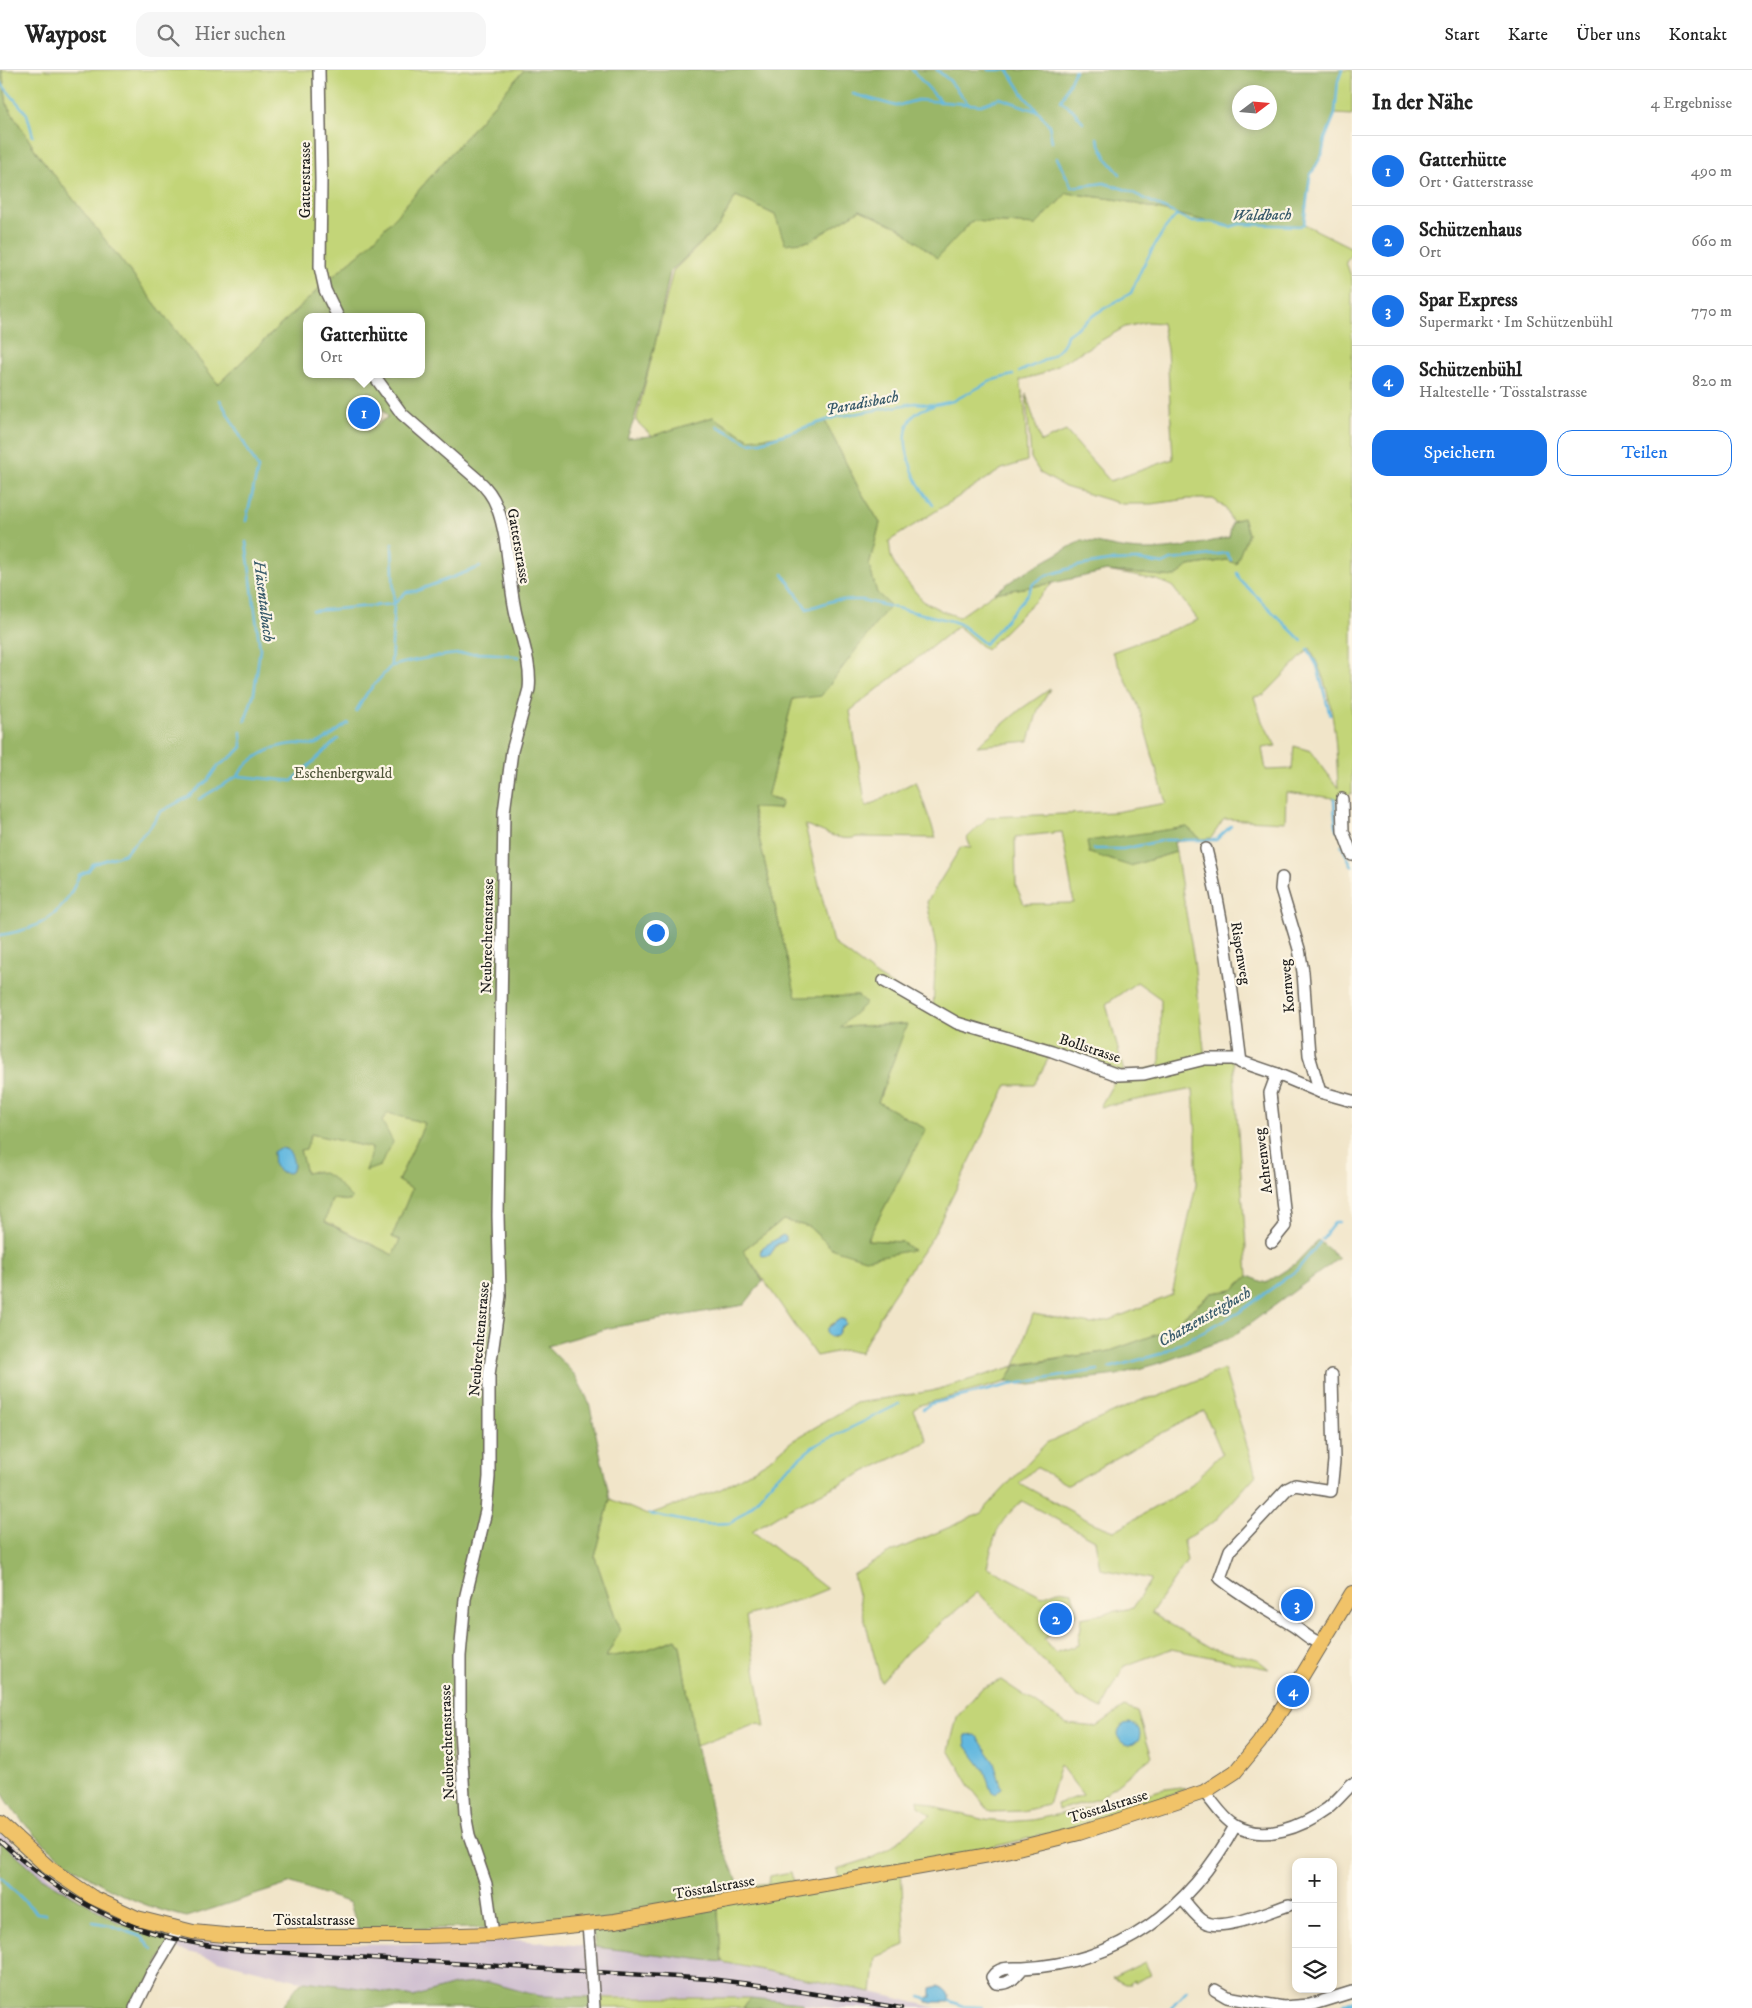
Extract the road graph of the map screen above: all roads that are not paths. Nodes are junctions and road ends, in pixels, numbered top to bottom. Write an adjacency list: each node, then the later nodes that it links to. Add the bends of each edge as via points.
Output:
1 (318, 70): 2 (street, Gatterstrasse, via 320,267 325,290)
2 (336, 313)
3 (376, 378): 4 (street, Gatterstrasse, via 402,414 482,484 495,502 502,523 515,610 529,672 529,689)
4 (522, 712): 26 (street, Neubrechtenstrasse, via 510,763 504,812 498,1216 500,1288 489,1375 488,1500 465,1599 460,1656 465,1814 486,1884)
5 (1342, 799): 7 (street, via 1343,831)
6 (1206, 849): 10 (street, Rispenweg, via 1230,973)
7 (1352, 855)
8 (1282, 878): 12 (street, Kornweg, via 1281,889 1303,972 1309,1055)
9 (884, 981): 10 (street, Bollstrasse, via 957,1023 1052,1051 1118,1075 1144,1074 1205,1059 1233,1059)
10 (1241, 1063): 11 (street, Bollstrasse)
11 (1277, 1074): 12 (street, Bollstrasse); 14 (street, Aehrenweg, via 1270,1094 1285,1226)
12 (1320, 1092): 13 (street, Bollstrasse)
13 (1352, 1101)
14 (1272, 1242)
15 (1332, 1375): 17 (street, via 1334,1461 1331,1491 1294,1485 1287,1489 1230,1550 1220,1578 1315,1642)
16 (1352, 1593): 17 (main road, Tösstalstrasse)
17 (1322, 1643): 19 (main road, Tösstalstrasse, via 1248,1758 1234,1772)
18 (1352, 1784): 21 (street, via 1325,1810 1287,1830 1256,1833)
19 (1204, 1792): 21 (street); 24 (main road, Tösstalstrasse, via 1079,1833 989,1856)
20 (0, 1823): 25 (main road, Tösstalstrasse, via 48,1867 85,1893 120,1912)
21 (1235, 1826): 22 (street, via 1221,1851)
22 (1182, 1900): 23 (street, via 1204,1922 1214,1925 1226,1925); 27 (street, via 1150,1926 1107,1950 1051,1967)
23 (1289, 1905)
24 (588, 1925): 26 (main road, Tösstalstrasse); 31 (street, bridge)
25 (178, 1930): 26 (main road, Tösstalstrasse, via 235,1936); 30 (street)
26 (493, 1934)
27 (1024, 1968)
28 (1216, 1990): 29 (street, via 1227,1997 1283,2007 1310,2005)
29 (1352, 1992)
30 (135, 2008)
31 (594, 2008)

